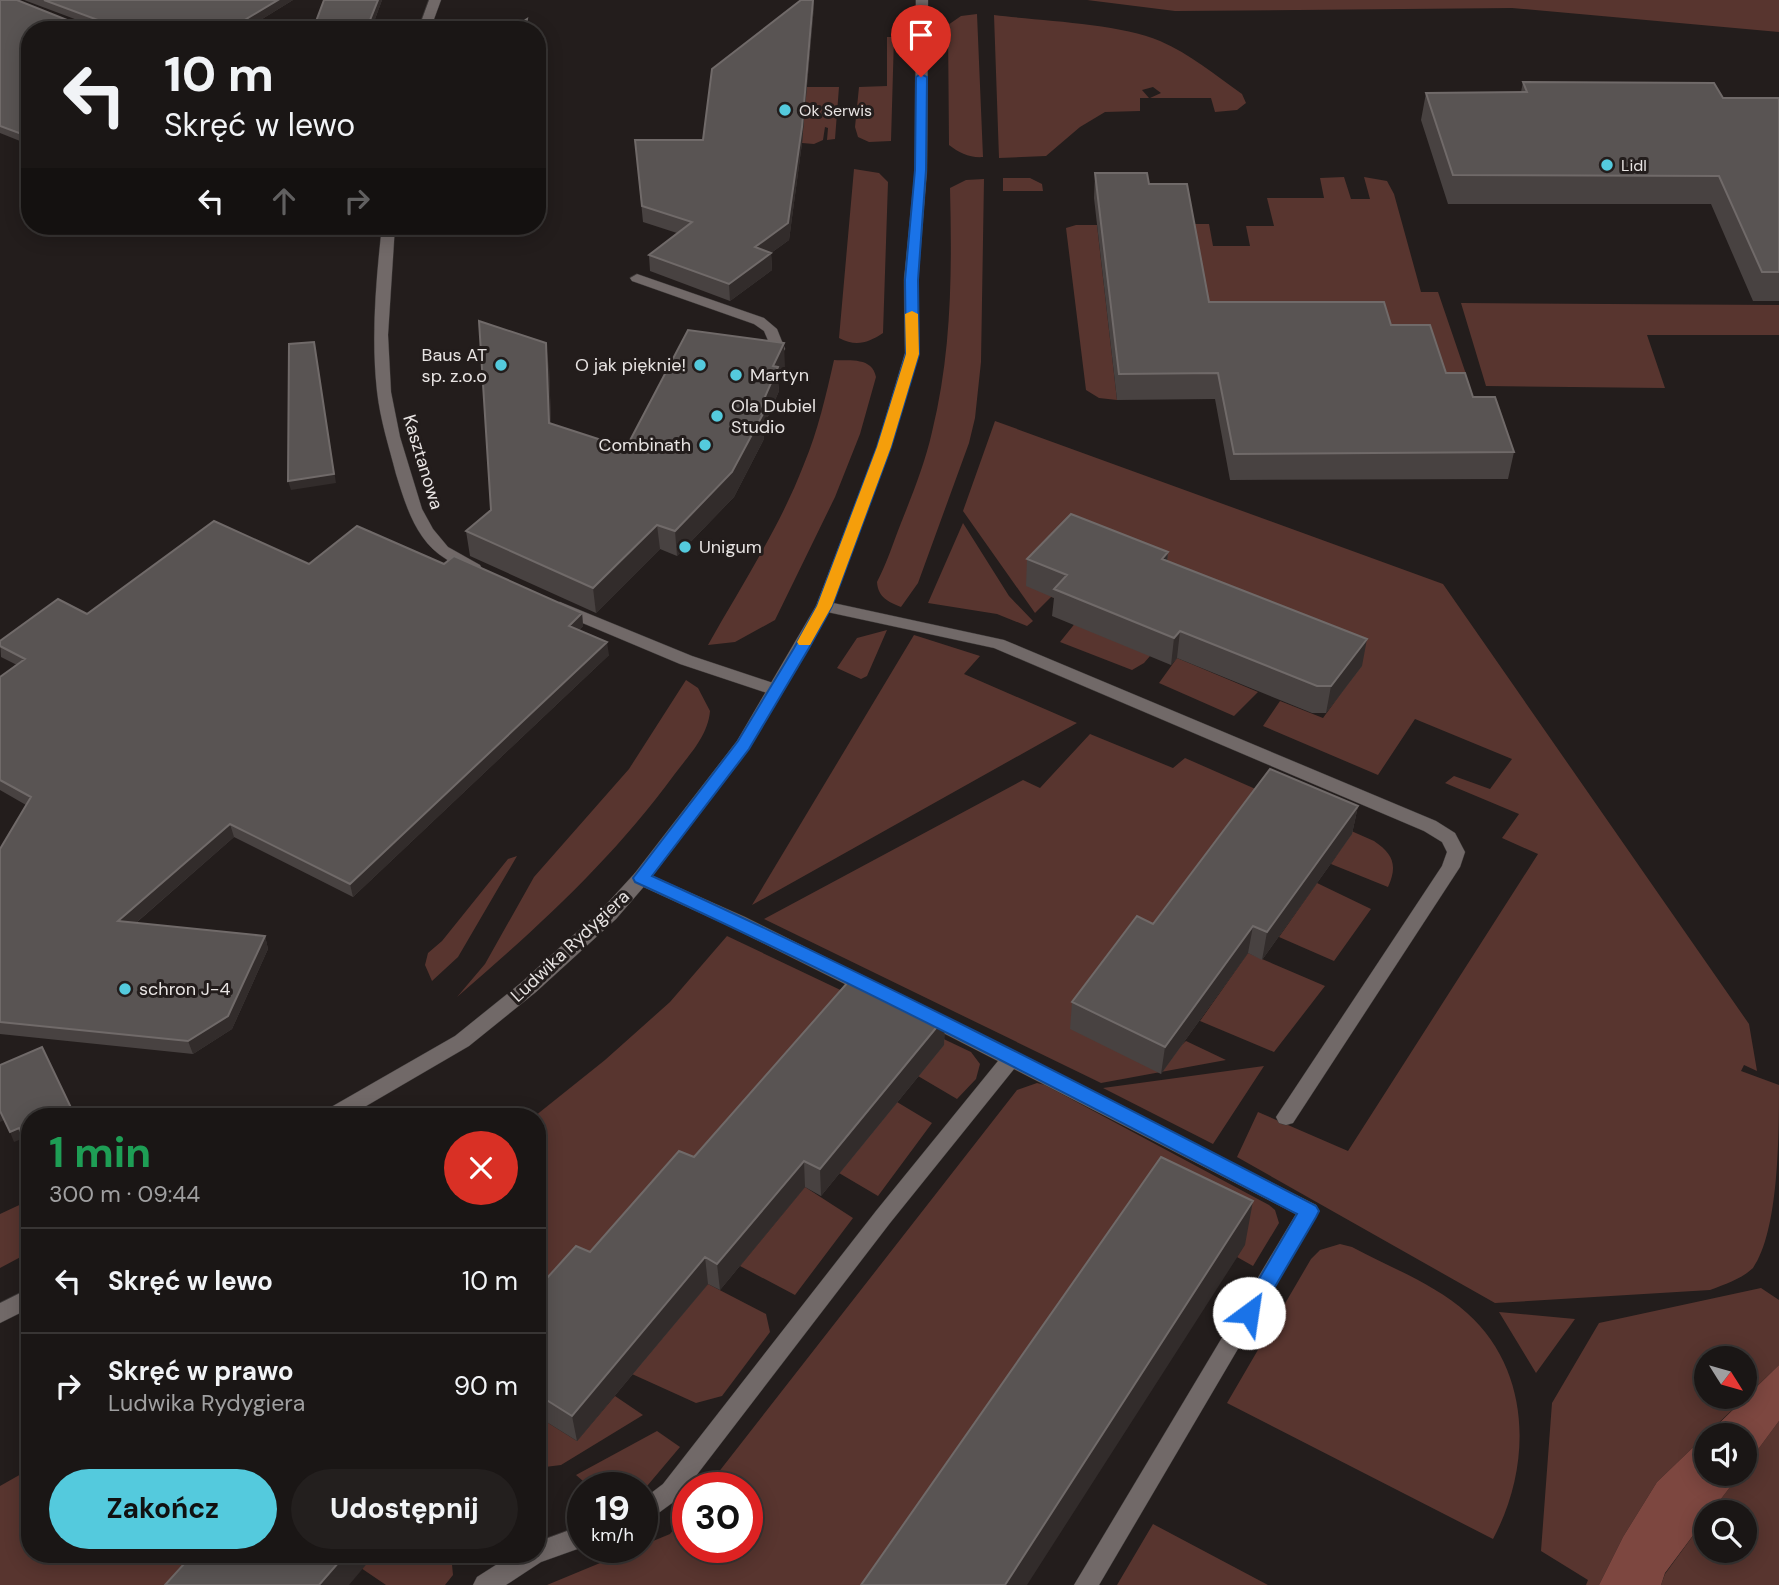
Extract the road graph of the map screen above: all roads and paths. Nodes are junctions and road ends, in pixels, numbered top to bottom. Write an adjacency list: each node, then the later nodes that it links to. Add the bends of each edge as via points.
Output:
1 (435, 0): 3 (street)
2 (922, 0): 9 (street, Ludwika Rydygiera, via 912,354 884,447)
3 (427, 21)
4 (387, 235): 7 (street, Kasztanowa, via 381,335 384,392 393,437 414,509 426,531 442,550)
5 (636, 278): 6 (street, via 759,321 770,329)
6 (778, 349)
7 (484, 573)
8 (539, 598): 10 (street, via 686,660)
9 (824, 606): 10 (street, Ludwika Rydygiera); 16 (street, via 998,644 1430,826 1449,838 1456,852 1451,867)
10 (776, 690): 11 (street, Ludwika Rydygiera, via 743,745)
11 (641, 878): 12 (street); 15 (street, Ludwika Rydygiera, via 581,941 462,1041)
12 (885, 995)
13 (910, 1008): 14 (street)
14 (1011, 1059): 19 (street); 24 (street, via 1309,1211)
15 (347, 1108)
16 (1286, 1117)
17 (21, 1302): 18 (street)
18 (0, 1314)
19 (658, 1501)
20 (567, 1542): 21 (street)
21 (546, 1549)
22 (520, 1563): 23 (street)
23 (485, 1585)
24 (1086, 1585)

